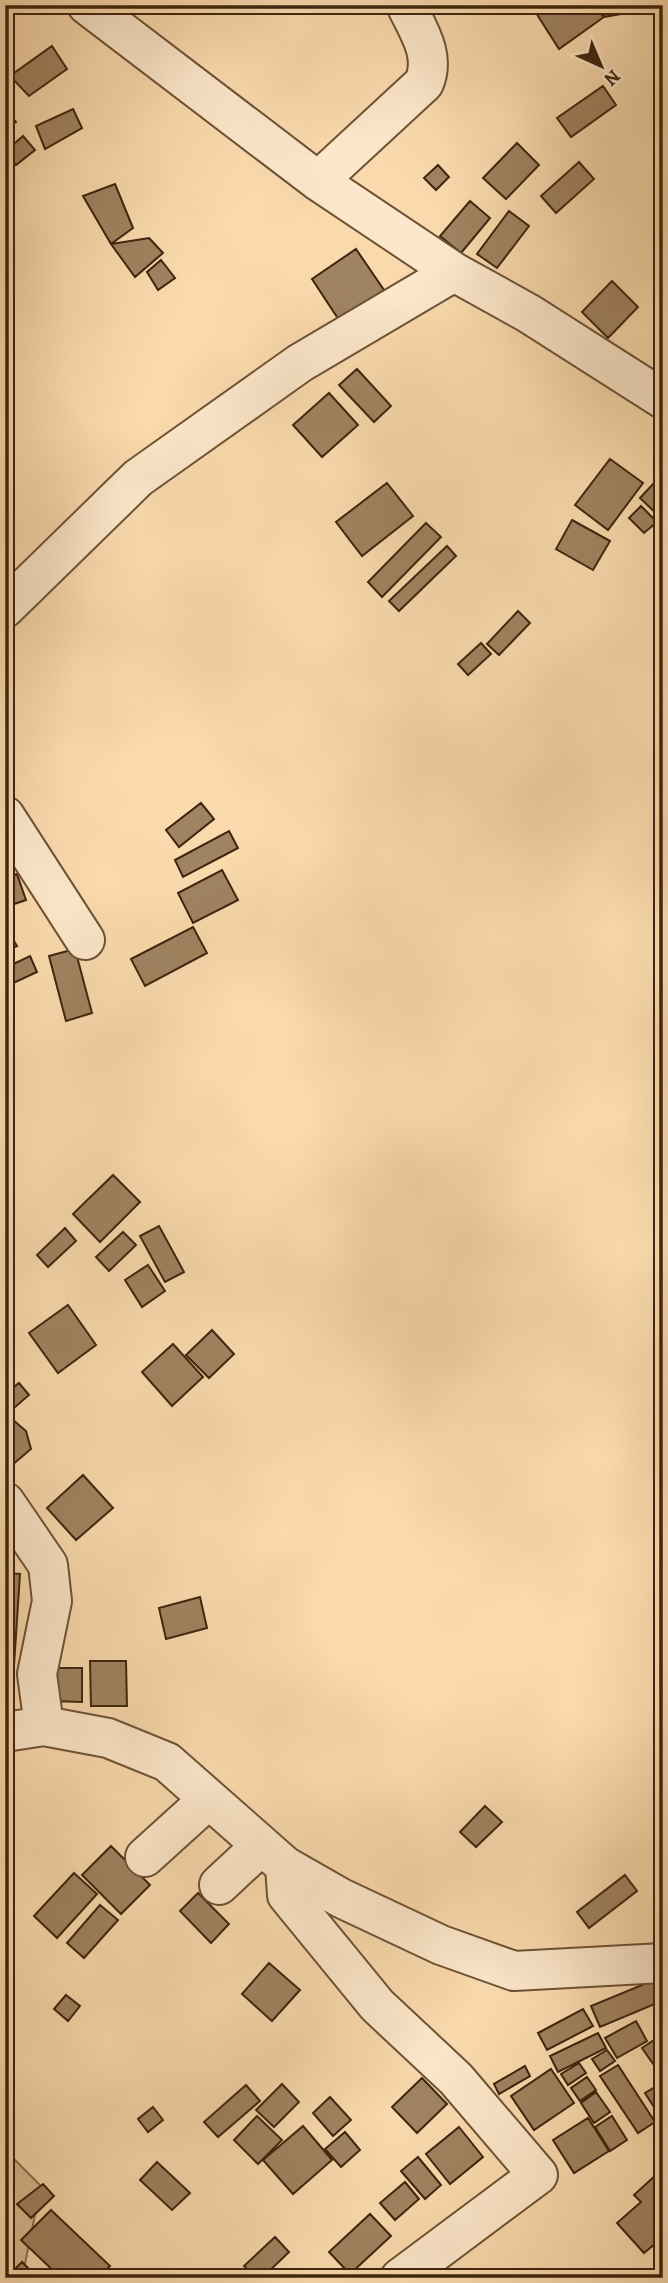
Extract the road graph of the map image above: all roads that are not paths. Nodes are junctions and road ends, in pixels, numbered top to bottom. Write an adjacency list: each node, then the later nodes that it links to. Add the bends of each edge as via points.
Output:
1 (406, 5): 3 (street, via 427,50 430,69 424,83)
2 (98, 8): 3 (street)
3 (318, 181): 4 (street)
4 (454, 272): 5 (street); 6 (street, via 300,363 138,478)
5 (663, 399)
6 (5, 608)
7 (5, 816): 8 (street)
8 (85, 940)
9 (5, 1502): 10 (street, via 48,1565 52,1601 37,1674)
10 (44, 1726): 11 (street); 12 (street, via 108,1738 167,1762)
11 (5, 1732)
12 (209, 1800): 13 (street); 14 (street)
13 (273, 1856): 15 (street); 16 (street, via 341,1898 441,1945 513,1971); 17 (street, via 287,1895 377,2005 456,2079 538,2175)
14 (145, 1857)
15 (219, 1885)
16 (663, 1963)
17 (400, 2278)

